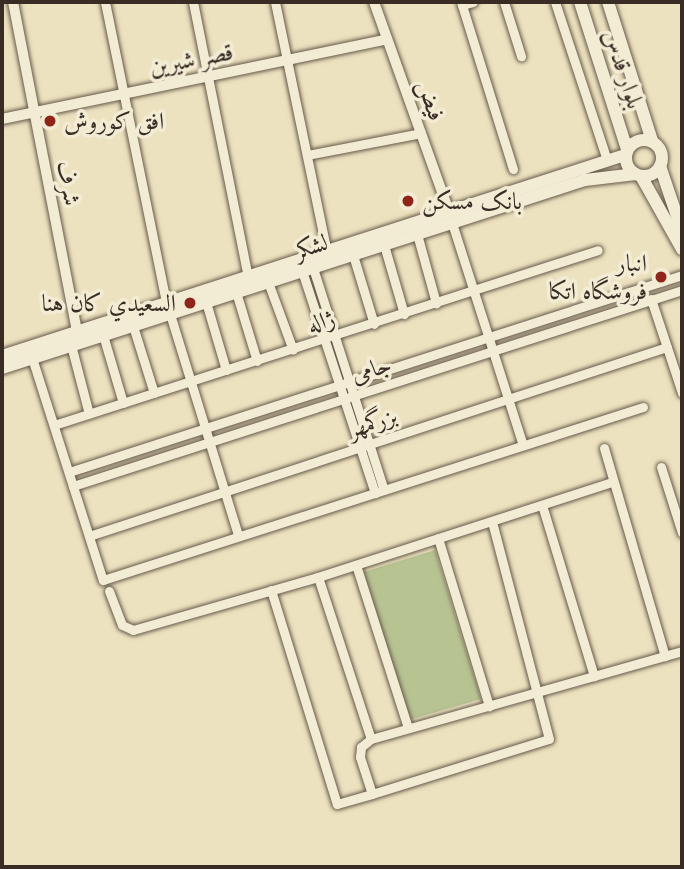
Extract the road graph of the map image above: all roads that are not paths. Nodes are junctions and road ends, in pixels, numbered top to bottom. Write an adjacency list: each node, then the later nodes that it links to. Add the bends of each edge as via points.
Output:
1 (13, 2): 17 (street, شرف)
2 (104, 2): 16 (street)
3 (193, 2): 15 (street)
4 (275, 2): 14 (street)
5 (374, 2): 12 (street, فیض)
6 (473, 2): 11 (street)
7 (504, 2): 13 (street)
8 (555, 2): 23 (street)
9 (580, 2): 21 (main road, بلوار قدس)
10 (608, 2): 20 (main road, بلوار قدس)
11 (461, 3): 25 (street)
12 (387, 39): 14 (street, قصر شیرین); 19 (street, فیض)
13 (521, 56)
14 (286, 63): 15 (street, قصر شیرین); 22 (street)
15 (207, 76): 16 (street, قصر شیرین); 38 (street)
16 (123, 93): 17 (street, قصر شیرین); 46 (street)
17 (33, 112): 18 (street, قصر شیرین); 50 (street, شرف)
18 (2, 119)
19 (421, 133): 22 (street); 28 (street, فیض)
20 (652, 141): 21 (main road, via 641,139); 24 (main road, via 660,149)
21 (626, 152): 23 (main road, لشکر); 26 (main road, via 627,166)
22 (307, 155): 34 (street)
23 (607, 160): 27 (main road, via 615,170); 28 (main road, لشکر)
24 (660, 166): 26 (main road, via 653,174); 29 (main road)
25 (513, 169)
26 (638, 175): 27 (main road, لشکر); 32 (main road)
27 (611, 177): 28 (main road, لشکر, via 585,180)
28 (451, 218): 30 (main road, لشکر); 34 (main road, لشکر); 40 (street)
29 (682, 231)
30 (417, 234): 31 (main road, لشکر); 45 (street)
31 (384, 245): 35 (main road, لشکر); 47 (street)
32 (682, 249)
33 (598, 250): 40 (street, ژاله)
34 (327, 251): 38 (main road, لشکر)
35 (353, 255): 36 (main road, لشکر); 48 (street)
36 (308, 269): 39 (main road, لشکر); 53 (street)
37 (682, 275): 52 (street)
38 (248, 277): 46 (main road, لشکر)
39 (268, 282): 42 (main road, لشکر); 56 (street)
40 (474, 290): 45 (street, ژاله); 52 (street)
41 (682, 290): 43 (street, جامی)
42 (236, 292): 44 (main road, لشکر); 60 (street)
43 (651, 299): 55 (street); 57 (street, جامی)
44 (206, 302): 46 (main road, لشکر); 62 (street)
45 (436, 303): 47 (street, ژاله)
46 (168, 308): 49 (main road, لشکر); 50 (main road, لشکر); 63 (street)
47 (404, 314): 48 (street, ژاله)
48 (374, 324): 53 (street, ژاله)
49 (133, 326): 51 (main road, لشکر); 65 (street)
50 (77, 332): 58 (main road, لشکر)
51 (103, 335): 54 (main road, لشکر); 69 (street)
52 (489, 337): 57 (street); 64 (street)
53 (330, 339): 56 (street, ژاله); 64 (street)
54 (71, 345): 59 (main road, لشکر); 71 (street)
55 (667, 347): 66 (street); 68 (street, بزرگمهر)
56 (293, 350): 60 (street, ژاله)
57 (493, 350): 67 (street, جامی); 68 (street)
58 (2, 356)
59 (32, 358): 61 (main road, لشکر); 72 (street)
60 (257, 361): 62 (street, ژاله)
61 (2, 368)
62 (226, 370): 63 (street, ژاله)
63 (190, 381): 65 (street, ژاله); 73 (street)
64 (344, 383): 67 (street); 73 (street)
65 (153, 393): 69 (street, ژاله)
66 (682, 393)
67 (349, 396): 74 (street, جامی); 75 (street)
68 (509, 398): 75 (street, بزرگمهر); 76 (street)
69 (123, 402): 71 (street, ژاله)
70 (643, 407): 76 (street)
71 (89, 414): 72 (street, ژاله)
72 (54, 425): 79 (street)
73 (205, 428): 74 (street); 79 (street)
74 (209, 441): 81 (street, جامی); 82 (street)
75 (364, 445): 82 (street, بزرگمهر); 83 (street)
76 (523, 445): 83 (street)
77 (604, 448): 80 (street)
78 (662, 467): 86 (street)
79 (69, 472): 81 (street)
80 (613, 482): 84 (street); 95 (street)
81 (73, 486): 88 (street)
82 (224, 490): 87 (street); 88 (street, بزرگمهر)
83 (379, 491): 87 (street)
84 (542, 505): 85 (street); 96 (street)
85 (492, 521): 89 (street); 97 (street)
86 (682, 533)
87 (238, 535): 88 (street, via 103,580)
88 (89, 536)
89 (438, 538): 90 (street); 98 (street)
90 (356, 565): 91 (street); 99 (street)
91 (318, 577): 92 (street); 100 (street)
92 (271, 590): 93 (street, via 133,630 122,625); 101 (street, via 337,804)
93 (109, 591)
94 (682, 652): 95 (street)
95 (665, 656): 96 (street)
96 (594, 676): 97 (street)
97 (537, 692): 98 (street); 101 (street, via 549,739)
98 (489, 706): 99 (street)
99 (408, 728): 100 (street)
100 (371, 739): 101 (street, via 361,747 360,757)
101 (372, 794)

